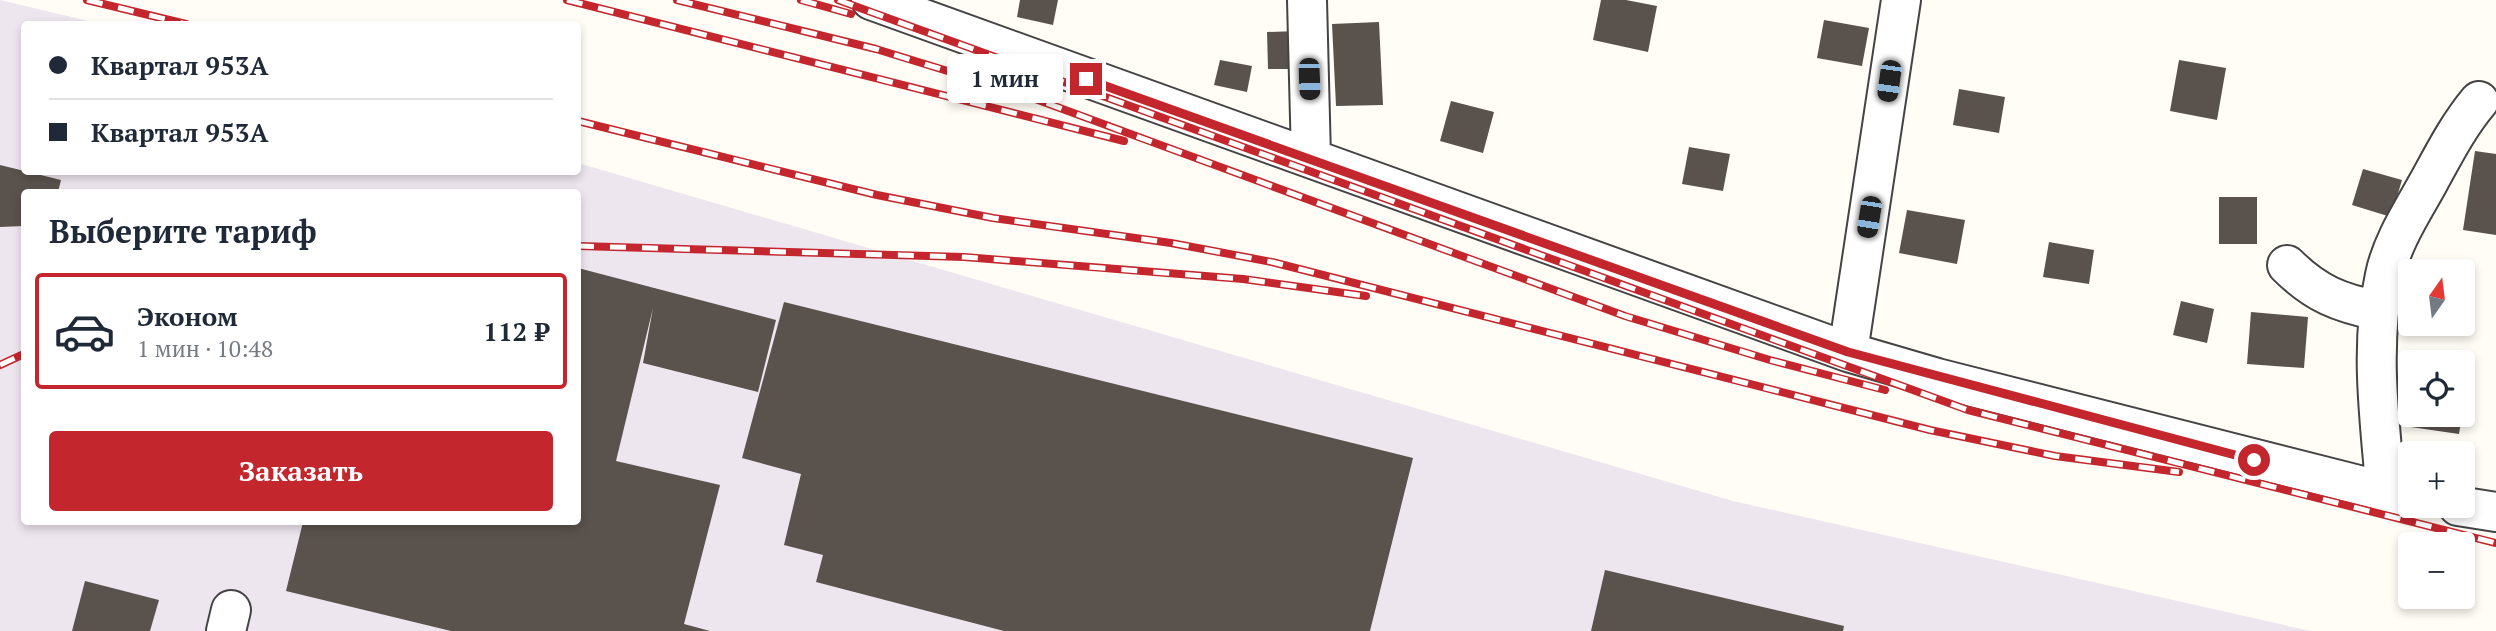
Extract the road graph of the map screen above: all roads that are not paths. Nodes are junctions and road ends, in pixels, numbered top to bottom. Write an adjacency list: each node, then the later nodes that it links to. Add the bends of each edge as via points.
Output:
1 (871, 0): 5 (street)
2 (1307, 0): 5 (street)
3 (1901, 0): 8 (street)
4 (2479, 101): 7 (street, via 2462,121 2401,232 2385,273)
5 (1311, 158): 8 (street)
6 (2287, 265): 7 (street, via 2309,287 2347,304)
7 (2379, 311): 9 (street, via 2376,372)
8 (1848, 352): 9 (street)
9 (2398, 496)
10 (2475, 509): 11 (street)
11 (2496, 512)

